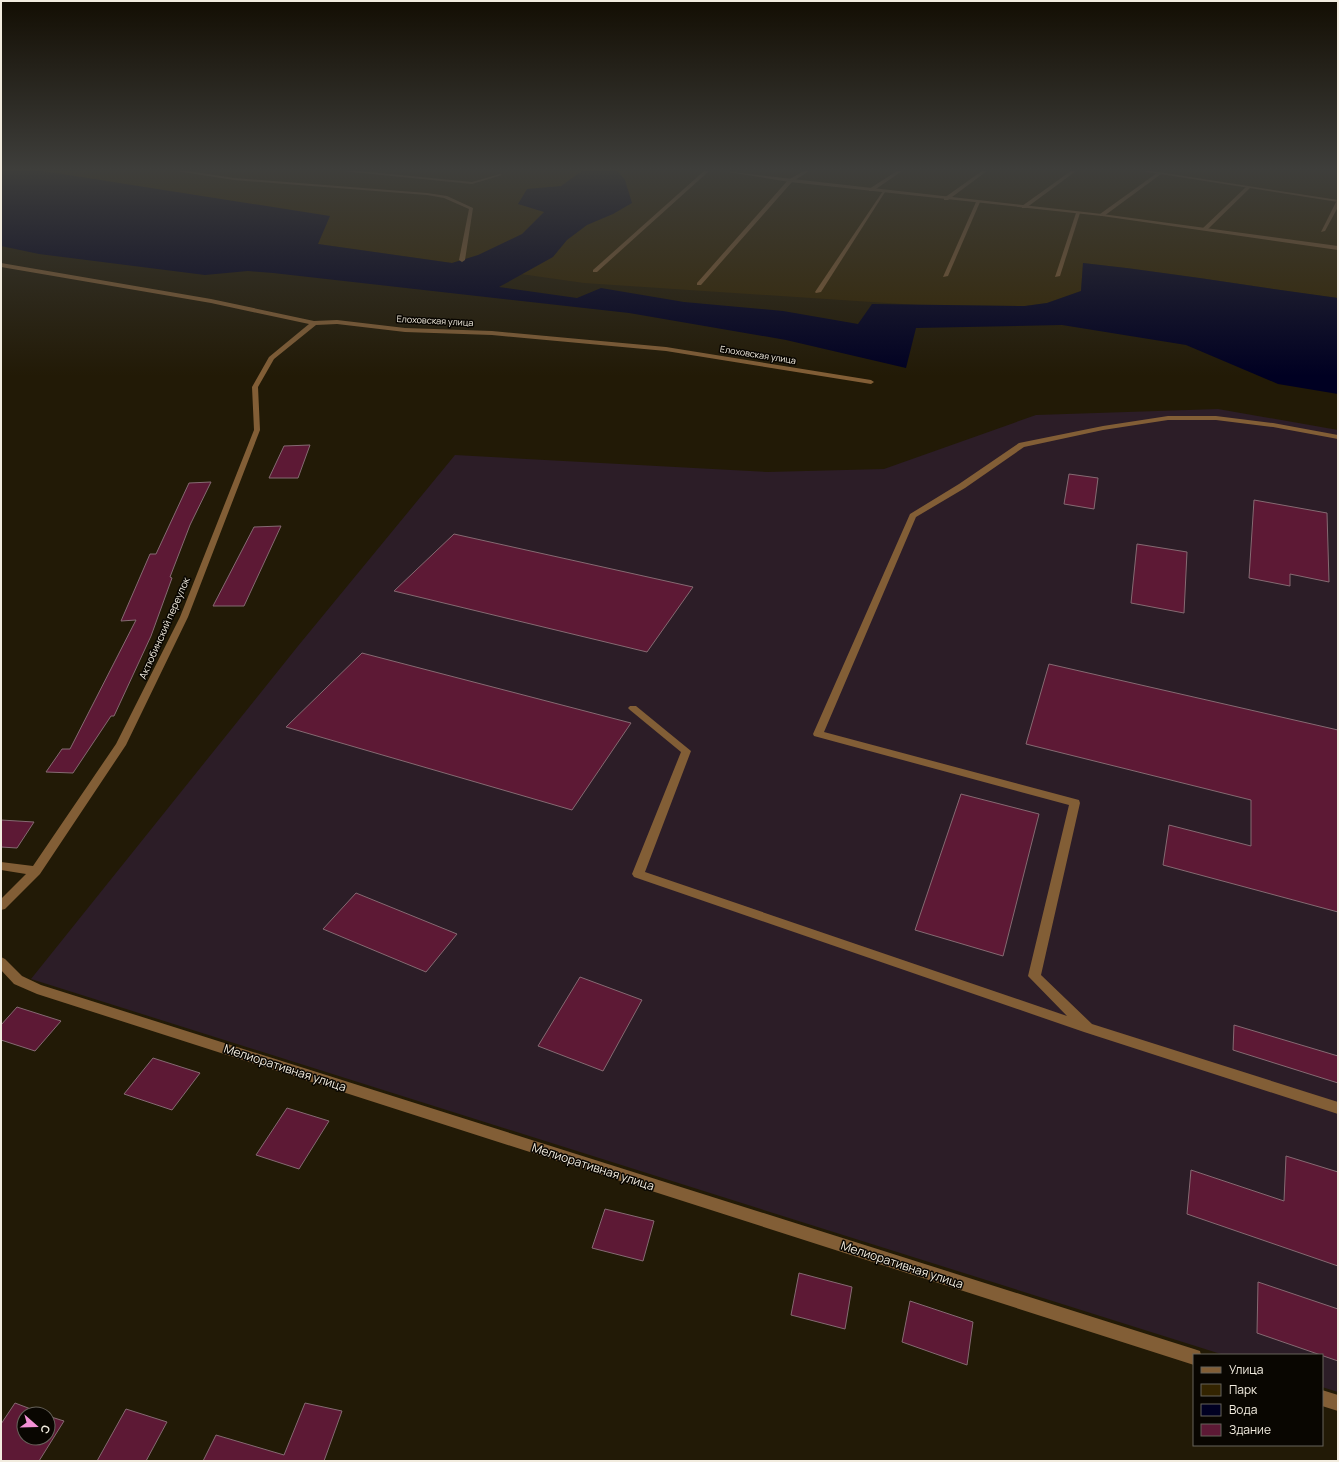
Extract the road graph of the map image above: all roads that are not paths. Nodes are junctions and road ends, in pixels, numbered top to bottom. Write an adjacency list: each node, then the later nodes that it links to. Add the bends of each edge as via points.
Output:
1 (466, 239): 9 (street)
2 (631, 239): 11 (street)
3 (739, 239): 14 (street)
4 (853, 239): 15 (street)
5 (961, 239): 12 (street)
6 (1069, 239): 13 (street)
7 (1277, 239): 8 (street)
8 (1338, 248)
9 (462, 260)
10 (1, 265): 16 (street, Елоховская улица, via 212,301)
11 (595, 271)
12 (945, 276)
13 (1057, 276)
14 (699, 284)
15 (818, 292)
16 (314, 323): 17 (street, Елоховская улица, via 337,322 405,330 492,333 666,349); 21 (street, Актюбинский переулок, via 271,358 255,387 257,430 184,616 121,745)
17 (871, 382)
18 (1338, 437): 24 (street, via 1216,418 1168,418 1022,445 913,516 818,734 1075,802 1034,976)
19 (633, 708): 24 (street, via 686,751 638,874)
20 (1, 866): 21 (street)
21 (36, 871): 22 (street, Актюбинский переулок)
22 (1, 906)
23 (1, 962): 26 (street, Мелиоративная улица, via 18,980 37,989)
24 (1088, 1028): 25 (street)
25 (1338, 1108)
26 (1193, 1357)
27 (1323, 1398): 28 (street)
28 (1338, 1403)

